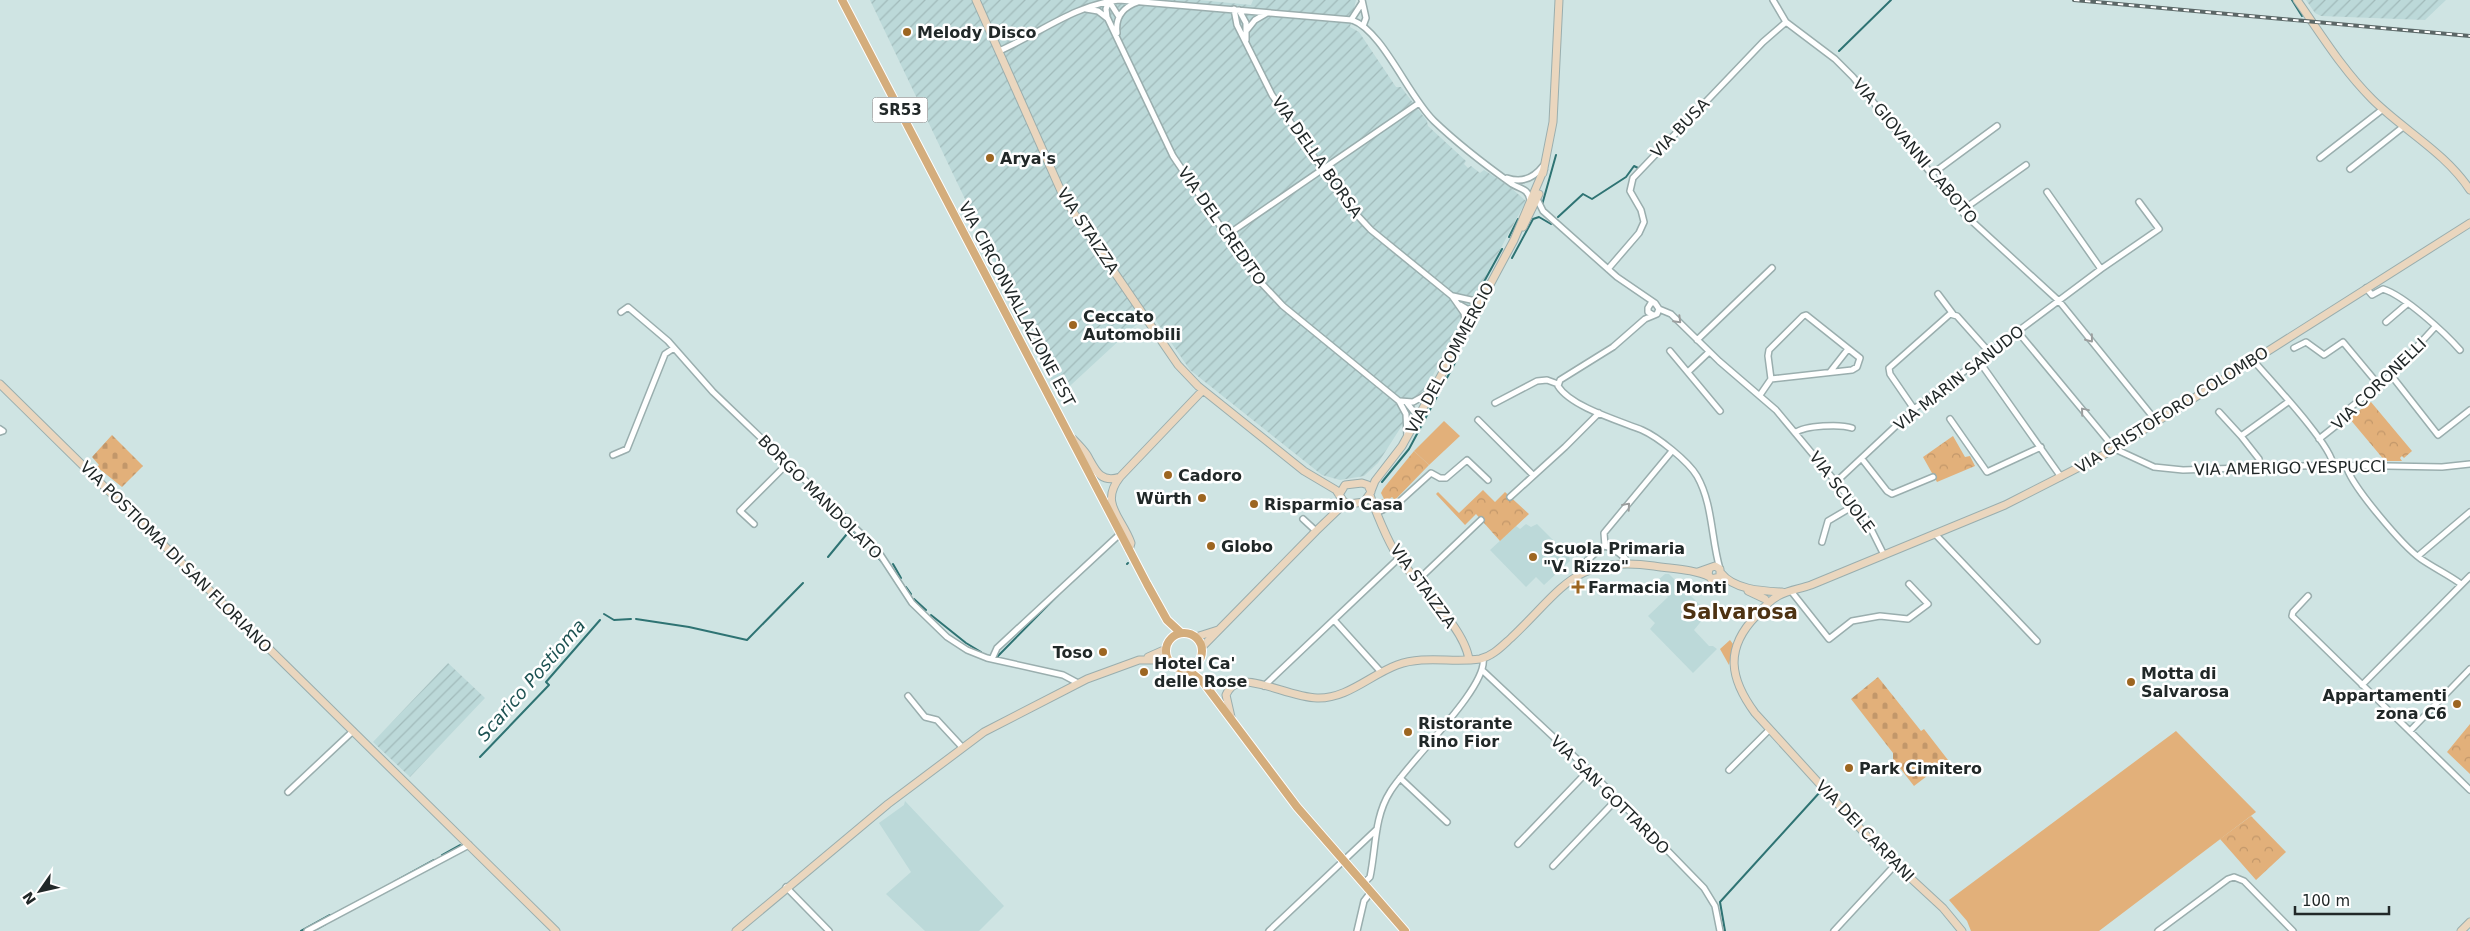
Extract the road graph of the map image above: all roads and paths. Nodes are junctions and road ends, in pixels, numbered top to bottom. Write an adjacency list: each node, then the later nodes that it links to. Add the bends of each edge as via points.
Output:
1 (842, 0): 105 (main road, VIA CIRCONVALLAZIONE EST / SR53)
2 (976, 0): 20 (street, VIA STAIZZA)
3 (1362, 0): 14 (street); 16 (street, via 1366,18)
4 (1559, 0): 26 (street, VIA DEL COMMERCIO, via 1555,101)
5 (1773, 0): 15 (street)
6 (2297, 0): 22 (street, via 2353,79)
7 (1109, 1): 8 (street); 9 (street); 12 (street, VIA DEL CREDITO); 13 (street, via 1106,10)
8 (1140, 1): 10 (street); 12 (street, via 1126,8)
9 (1083, 9): 13 (street, via 1096,10); 20 (street)
10 (1236, 10): 11 (street); 17 (street, VIA DELLA BORSA, via 1245,19); 19 (street, VIA DELLA BORSA, via 1236,24)
11 (1272, 12): 14 (street); 17 (street, via 1257,18)
12 (1118, 18): 18 (street, VIA DEL CREDITO)
13 (1108, 20): 18 (street, VIA DEL CREDITO)
14 (1351, 20): 16 (street)
15 (1786, 22): 31 (street, VIA GIOVANNI CABOTO, via 1853,76); 47 (street, VIA BUSA, via 1763,42 1634,178 1630,191 1644,222 1639,233)
16 (1363, 26): 21 (street, via 1374,36)
17 (1246, 33): 19 (street, VIA DELLA BORSA)
18 (1118, 36): 44 (street, VIA DEL CREDITO, via 1171,152)
19 (1247, 43): 30 (street, VIA DELLA BORSA, via 1277,103)
20 (998, 51): 86 (street, VIA STAIZZA, via 1066,204 1173,358)
21 (1418, 103): 30 (street); 32 (street, via 1469,152)
22 (2383, 109): 24 (street); 25 (street)
23 (1997, 126): 31 (street)
24 (2404, 127): 29 (street); 33 (street, via 2426,144)
25 (2320, 158)
26 (1545, 161): 28 (street, VIA DEL COMMERCIO); 32 (street, via 1536,174 1525,180)
27 (2026, 164): 38 (street)
28 (1544, 169): 35 (street, VIA DEL COMMERCIO); 37 (street, VIA DEL COMMERCIO)
29 (2350, 169)
30 (1322, 170): 44 (street); 51 (street, VIA DELLA BORSA, via 1361,221)
31 (1932, 174): 38 (street, VIA GIOVANNI CABOTO)
32 (1502, 176): 37 (street, via 1525,190)
33 (2470, 189)
34 (2046, 192): 48 (street)
35 (1537, 199): 39 (street, VIA DEL COMMERCIO); 40 (street, VIA SCUOLE, via 1539,207)
36 (2139, 202): 48 (street, VIA MARIN SANUDO, via 2158,229)
37 (1530, 203): 45 (street, VIA DEL COMMERCIO)
38 (1961, 211): 53 (street, VIA GIOVANNI CABOTO)
39 (1531, 214): 40 (street); 45 (street, VIA DEL COMMERCIO)
40 (1547, 215): 47 (street, VIA SCUOLE)
41 (2470, 223): 43 (street, VIA CRISTOFORO COLOMBO)
42 (2470, 228): 43 (street, VIA CRISTOFORO COLOMBO)
43 (2460, 231): 49 (street, VIA CRISTOFORO COLOMBO)
44 (1227, 235): 88 (street, VIA DEL CREDITO, via 1271,296)
45 (1514, 240): 57 (street, VIA DEL COMMERCIO)
46 (1772, 268): 68 (street)
47 (1608, 269): 50 (street, VIA SCUOLE)
48 (2101, 269): 53 (street, VIA MARIN SANUDO)
49 (2365, 288): 56 (street, via 2372,295 2385,289); 76 (street, VIA CRISTOFORO COLOMBO)
50 (1635, 290): 54 (street, VIA SCUOLE); 58 (street, VIA SCUOLE)
51 (1451, 294): 55 (street, VIA DELLA BORSA); 57 (street, VIA DELLA BORSA)
52 (1938, 294): 61 (street)
53 (2059, 301): 67 (street, VIA MARIN SANUDO); 101 (street, VIA GIOVANNI CABOTO, one-way to 101)
54 (1655, 303): 58 (street, via 1651,303); 59 (street, VIA SCUOLE)
55 (1460, 304): 57 (street, via 1467,309); 66 (street, VIA DELLA BORSA)
56 (2407, 304): 63 (street); 65 (street)
57 (1479, 306): 66 (street, VIA DEL COMMERCIO)
58 (1648, 309): 62 (street, VIA SCUOLE); 64 (street)
59 (1659, 309): 62 (street); 68 (street, VIA SCUOLE, one-way to 68, via 1671,314)
60 (621, 312): 69 (street, BORGO MANDOLATO, via 628,307)
61 (1953, 314): 75 (street); 92 (street, via 1889,368)
62 (1653, 315): 64 (street)
63 (2386, 322)
64 (1640, 323): 83 (street, via 1613,347)
65 (2435, 327): 72 (street, via 2442,330); 80 (street, VIA CORONELLI)
66 (1466, 330): 85 (street, VIA DEL COMMERCIO)
67 (2018, 332): 75 (street, VIA MARIN SANUDO); 109 (street, one-way to 67)
68 (1695, 338): 74 (street, VIA SCUOLE)
69 (674, 348): 111 (street, via 665,354 627,449); 113 (street, BORGO MANDOLATO, via 713,392)
70 (2294, 348): 84 (street, via 2306,342 2324,355 2343,342)
71 (1848, 349): 79 (street); 79 (street, via 1860,358 1857,367); 81 (street, via 1806,315 1803,316 1769,350)
72 (2460, 350)
73 (1670, 351): 78 (street)
74 (1709, 352): 78 (street); 87 (street, VIA SCUOLE)
75 (1990, 353): 77 (street, VIA MARIN SANUDO)
76 (2253, 360): 90 (street); 101 (street, VIA CRISTOFORO COLOMBO)
77 (1979, 361): 92 (street, VIA MARIN SANUDO); 108 (street)
78 (1689, 371): 95 (street)
79 (1830, 372): 81 (street)
80 (2391, 375): 84 (street, VIA CORONELLI); 93 (street, via 2436,433 2441,434)
81 (1771, 379): 87 (street)
82 (0, 384): 190 (street, VIA POSTIOMA DI SAN FLORIANO)
83 (1558, 384): 91 (street, via 1537,381); 97 (street, via 1561,391)
84 (2378, 384): 107 (street, VIA CORONELLI, via 2351,406 2335,428)
85 (1433, 389): 89 (street, via 1420,399); 98 (street, VIA DEL COMMERCIO)
86 (1203, 390): 120 (street); 127 (street, VIA STAIZZA, via 1308,474)
87 (1760, 395): 103 (street, VIA SCUOLE)
88 (1397, 399): 89 (street, VIA DEL CREDITO); 94 (street, VIA DEL CREDITO)
89 (1406, 402): 98 (street)
90 (2288, 402): 104 (street); 107 (street)
91 (1495, 404)
92 (1914, 409): 112 (street, VIA MARIN SANUDO)
93 (2470, 410)
94 (1404, 411): 98 (street); 106 (street, VIA DEL CREDITO)
95 (1720, 411)
96 (2219, 412): 104 (street)
97 (1599, 413): 110 (street, via 1646,432); 119 (street, via 1566,448)
98 (1418, 417): 106 (street, VIA DEL COMMERCIO)
99 (1950, 419): 108 (street, via 1987,472)
100 (1478, 420): 119 (street)
101 (2157, 422): 109 (street, VIA CRISTOFORO COLOMBO)
102 (1852, 428): 103 (street, VIA SCUOLE, via 1844,425)
103 (1795, 433): 125 (street, VIA SCUOLE)
104 (2241, 436): 117 (street, via 2259,459)
105 (1070, 437): 120 (street, via 1084,450 1100,476 1109,479); 141 (main road, VIA CIRCONVALLAZIONE EST / SR53)
106 (1406, 439): 118 (street, VIA DEL COMMERCIO)
107 (2319, 439): 115 (street, via 2332,457)
108 (2041, 446): 122 (street)
109 (2115, 449): 117 (street, VIA AMERIGO VESPUCCI, via 2160,469); 122 (street, VIA CRISTOFORO COLOMBO)
110 (1672, 451): 144 (street, one-way to 110, via 1604,533); 146 (street, via 1691,467 1702,487)
111 (613, 455)
112 (1862, 459): 121 (street, via 1891,493); 125 (street, VIA MARIN SANUDO)
113 (788, 463): 139 (street, via 740,511); 174 (street, BORGO MANDOLATO, via 876,548 912,603 947,637 967,650)
114 (2470, 464): 116 (street, VIA AMERIGO VESPUCCI, via 2442,467)
115 (2333, 465): 116 (street, VIA AMERIGO VESPUCCI); 117 (street, VIA AMERIGO VESPUCCI)
116 (2346, 465): 148 (street, via 2367,499)
117 (2261, 468)
118 (1381, 473): 124 (street, VIA DEL COMMERCIO); 128 (street, VIA DEL COMMERCIO)
119 (1533, 475): 130 (street)
120 (1120, 477): 145 (street, via 1110,498 1130,540)
121 (1933, 477)
122 (2061, 477): 142 (street, VIA CRISTOFORO COLOMBO)
123 (1488, 480): 134 (street, via 1467,460 1446,478 1431,473 1398,503)
124 (1362, 482): 126 (street); 128 (street, via 1368,485)
125 (1836, 482): 133 (street, VIA SCUOLE)
126 (1345, 485): 127 (street); 129 (street)
127 (1330, 486): 129 (street, VIA STAIZZA)
128 (1371, 493): 131 (street); 134 (street, VIA STAIZZA)
129 (1340, 496): 132 (street); 136 (street)
130 (1510, 497)
131 (1359, 503): 132 (street); 134 (street)
132 (1348, 504): 136 (street)
133 (1855, 505): 143 (street, via 1828,521); 147 (street, VIA SCUOLE)
134 (1378, 512): 149 (street, VIA STAIZZA)
135 (2470, 512): 148 (street)
136 (1334, 514): 140 (street)
137 (1303, 519): 140 (street)
138 (1481, 520): 158 (street)
139 (754, 524)
140 (1316, 531): 167 (street)
141 (1120, 533): 145 (main road, VIA CIRCONVALLAZIONE EST); 174 (street, via 997,648)
142 (1935, 534): 147 (street, VIA CRISTOFORO COLOMBO); 170 (street)
143 (1822, 542)
144 (1605, 546): 150 (street, via 1619,553); 154 (street, via 1580,566)
145 (1129, 550): 165 (main road, VIA CIRCONVALLAZIONE EST)
146 (1715, 550): 151 (street); 152 (street)
147 (1884, 555): 162 (street, VIA CRISTOFORO COLOMBO)
148 (2418, 556): 156 (street)
149 (1398, 558): 158 (street, VIA STAIZZA); 166 (street)
150 (1626, 562): 153 (street); 154 (street, via 1602,565)
151 (1710, 569): 152 (street, via 1715,566); 153 (street); 157 (street)
152 (1720, 571): 157 (street); 164 (street, via 1737,584)
153 (1696, 572): 157 (street)
154 (1578, 575): 173 (street, via 1500,648)
155 (2470, 576): 160 (street)
156 (2448, 577): 160 (street); 161 (street)
157 (1712, 578): 164 (street)
158 (1417, 581): 177 (street, VIA STAIZZA, via 1437,603)
159 (1909, 584): 162 (street, via 1928,604 1908,619 1880,616 1852,621 1828,639)
160 (2461, 584): 161 (street)
161 (2456, 589): 185 (street)
162 (1788, 592): 164 (street, VIA CRISTOFORO COLOMBO)
163 (2308, 596): 185 (street, via 2292,616)
164 (1769, 597): 189 (street, VIA DEI CARPANI, via 1741,635 1734,667 1743,694)
165 (1167, 620): 168 (main road); 171 (main road)
166 (1334, 620): 182 (street); 186 (street)
167 (1220, 629): 169 (street); 172 (street)
168 (1181, 633): 169 (main road); 171 (main road)
169 (1196, 637): 172 (main road)
170 (2037, 641)
171 (1167, 645): 175 (street); 176 (main road)
172 (1202, 647): 178 (main road)
173 (1483, 658): 177 (street); 181 (street)
174 (992, 659): 184 (street, BORGO MANDOLATO, via 1063,675)
175 (1146, 659): 176 (street); 184 (street)
176 (1168, 660): 179 (main road, via 1176,668)
177 (1469, 660): 182 (street, via 1410,662)
178 (1197, 664): 179 (main road); 183 (main road)
179 (1187, 669): 183 (main road)
180 (2470, 669): 191 (street)
181 (1482, 670): 193 (street, VIA SAN GOTTARDO); 195 (street, via 1465,700)
182 (1382, 672): 186 (street, via 1326,698 1300,696)
183 (1203, 682): 188 (main road)
184 (1078, 683): 192 (street)
185 (2362, 685): 191 (street)
186 (1264, 686): 188 (street, via 1250,683 1235,685 1226,695)
187 (908, 696): 192 (street, via 925,717 937,720)
188 (1234, 724): 203 (main road, via 1297,807)
189 (1769, 730): 194 (street); 204 (street, VIA DEI CARPANI)
190 (353, 731): 197 (street); 202 (street, VIA POSTIOMA DI SAN FLORIANO)
191 (2410, 731): 196 (street)
192 (962, 747): 207 (street)
193 (1588, 770): 198 (street, VIA SAN GOTTARDO); 201 (street)
194 (1729, 770)
195 (1400, 778): 199 (street); 200 (street, via 1387,797)
196 (2470, 790)
197 (288, 792)
198 (1616, 800): 205 (street); 217 (street, VIA SAN GOTTARDO, via 1709,894 1717,910)
199 (1447, 822)
200 (1377, 829): 203 (street); 206 (street, via 1370,876)
201 (1518, 844)
202 (469, 845): 210 (street); 211 (street, VIA POSTIOMA DI SAN FLORIANO)
203 (1344, 861): 206 (main road); 214 (street)
204 (1895, 865): 218 (street); 219 (street, VIA DEI CARPANI, via 1943,908)
205 (1553, 866)
206 (1364, 883): 208 (main road)
207 (786, 887): 212 (street); 213 (street)
208 (1371, 892): 215 (street, via 1364,902); 216 (main road)
209 (2470, 922): 222 (street)
210 (307, 931)
211 (556, 931)
212 (736, 931)
213 (829, 931)
214 (1269, 931)
215 (1356, 931)
216 (1405, 931)
217 (1720, 931)
218 (1834, 931)
219 (1962, 931)
220 (2158, 931): 221 (street, via 2235,877 2244,881)
221 (2293, 931)
222 (2461, 931)

